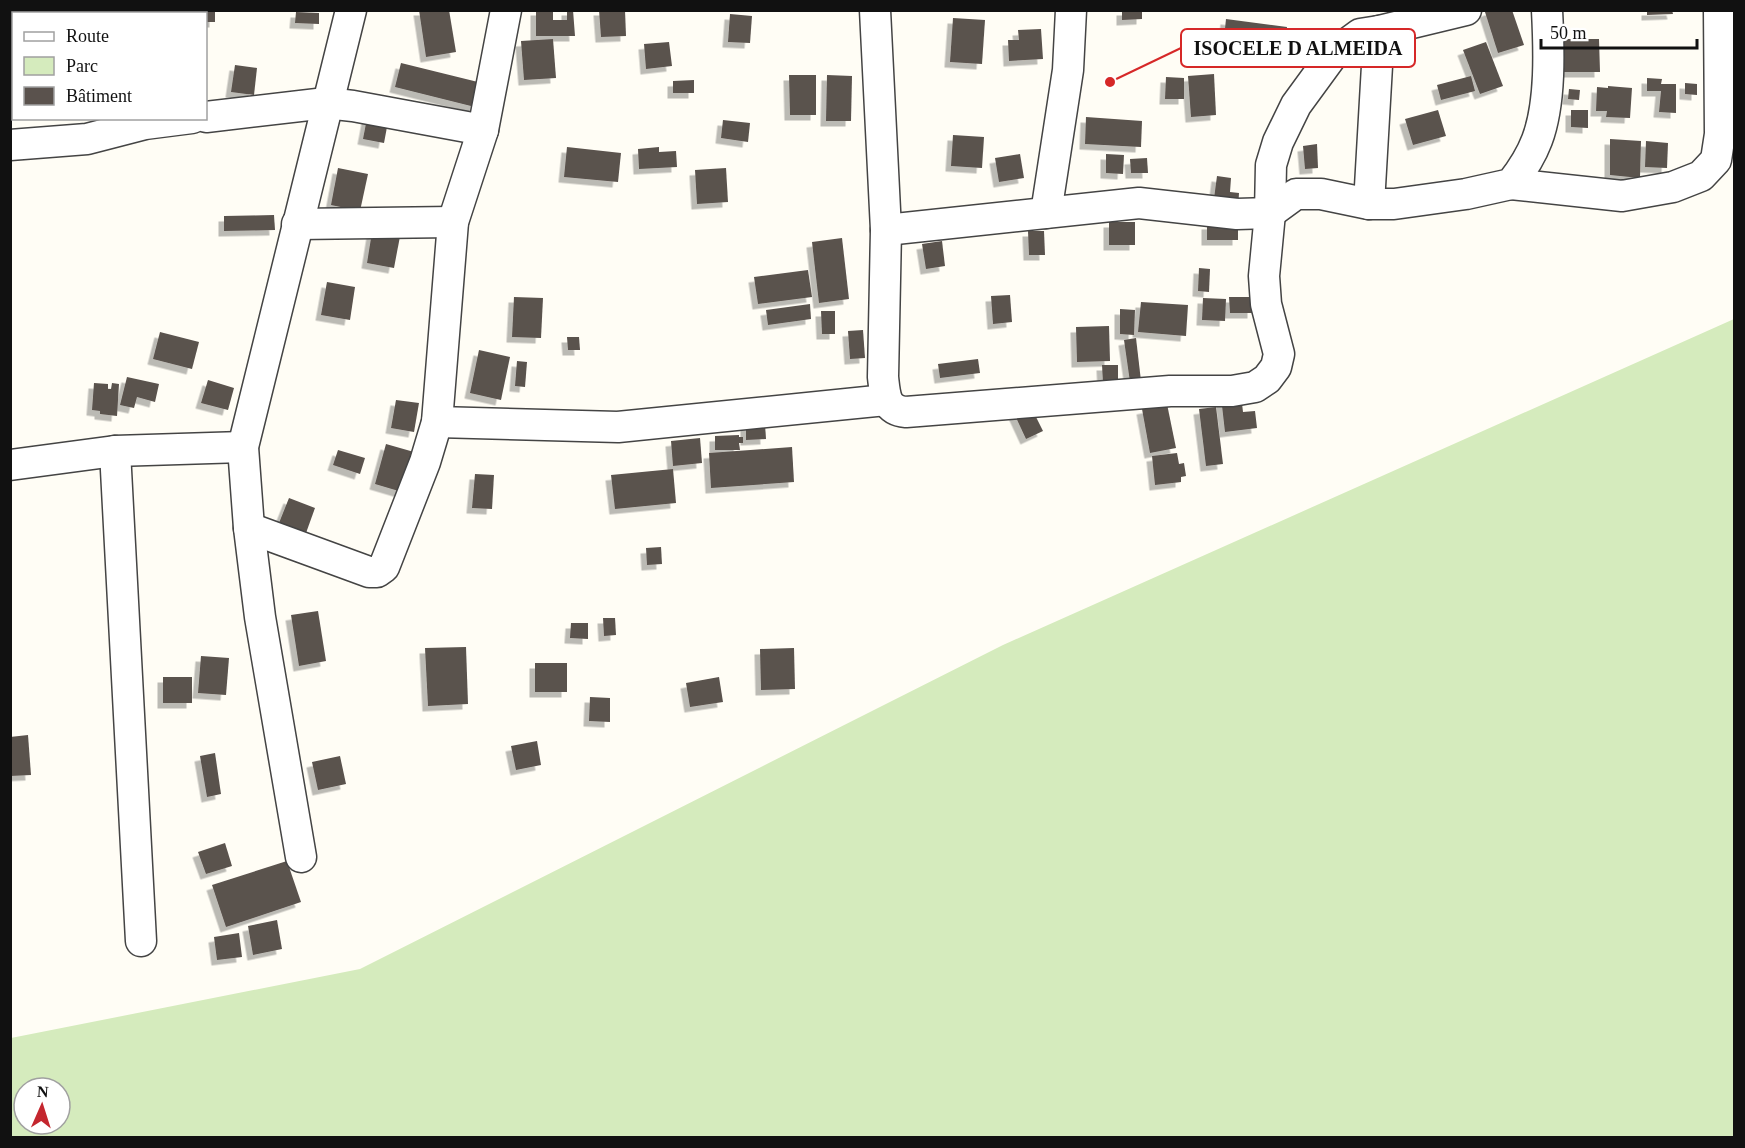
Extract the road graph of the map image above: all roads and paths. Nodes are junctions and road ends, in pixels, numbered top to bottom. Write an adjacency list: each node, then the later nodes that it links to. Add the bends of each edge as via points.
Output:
1 (351, 10): 9 (street)
2 (506, 10): 13 (street)
3 (875, 10): 21 (street)
4 (1071, 10): 17 (street, via 1068,70)
5 (1466, 10): 8 (street)
6 (1547, 10): 15 (street, via 1546,96 1538,138)
7 (1719, 10): 15 (street, via 1720,134 1716,160 1701,176 1674,187 1622,196)
8 (1379, 31): 16 (street); 18 (street, via 1360,34 1334,53 1296,105 1271,165)
9 (326, 103): 10 (street); 13 (street); 20 (street)
10 (207, 117)
11 (161, 120): 12 (street)
12 (146, 121): 14 (street, via 87,139)
13 (483, 130): 19 (street)
14 (10, 146)
15 (1511, 184): 16 (street, via 1425,202)
16 (1369, 204): 18 (street, via 1321,194 1296,194)
17 (1046, 213): 18 (street, via 1139,203 1237,214); 21 (street)
18 (1270, 213): 22 (street, via 1264,276 1266,304 1279,354 1276,367 1255,387 906,412 896,411)
19 (453, 222): 20 (street); 23 (street)
20 (297, 224): 24 (street)
21 (885, 230): 22 (street)
22 (886, 400): 23 (street, via 618,427)
23 (436, 422): 27 (street, via 425,462 384,567 377,572)
24 (243, 447): 25 (street); 27 (street)
25 (115, 451): 26 (street); 29 (street)
26 (10, 465)
27 (249, 528): 28 (street, via 260,617)
28 (301, 857)
29 (141, 941)

